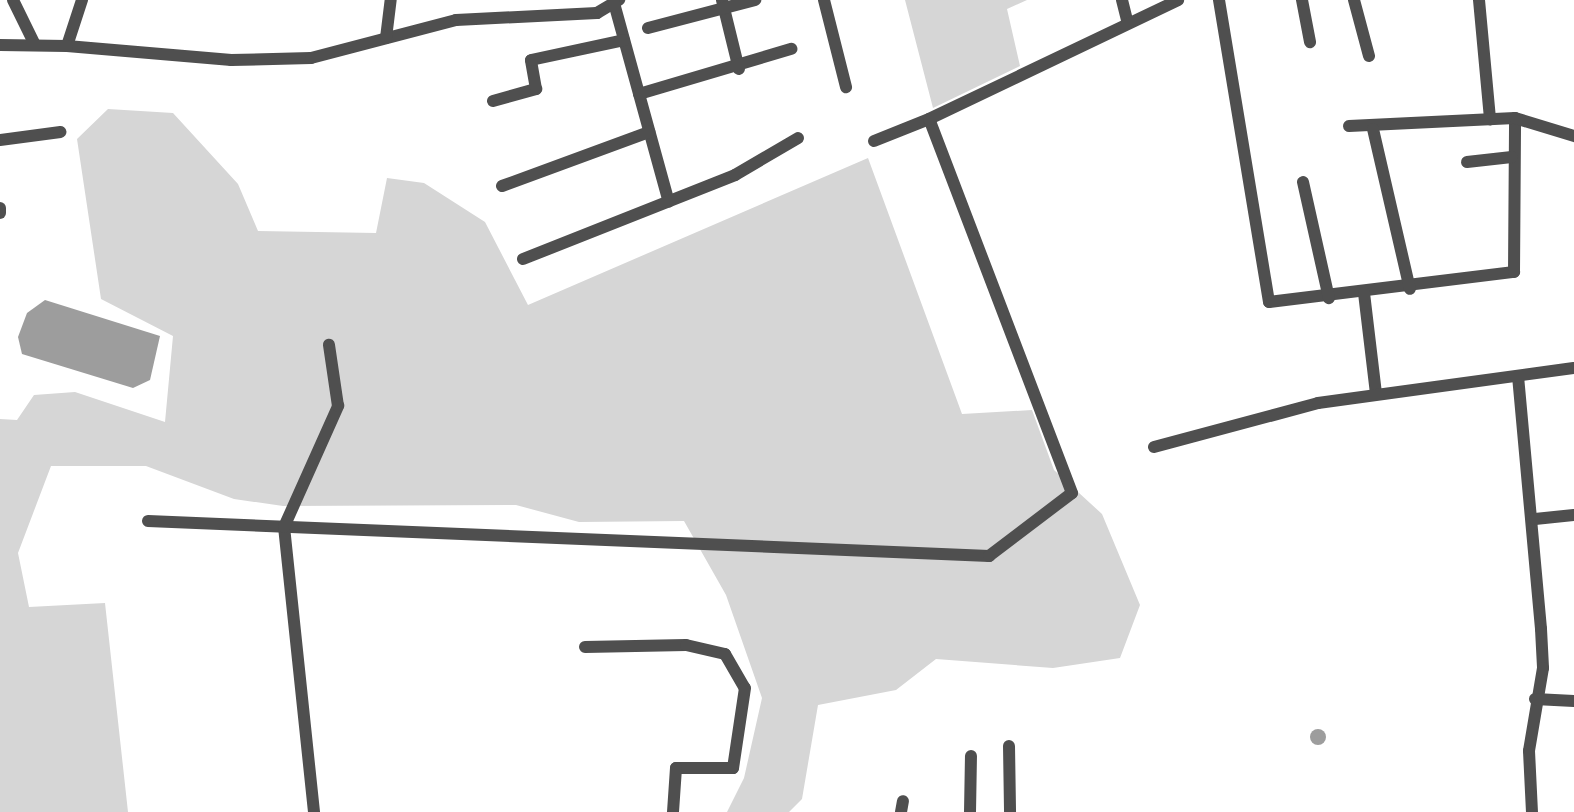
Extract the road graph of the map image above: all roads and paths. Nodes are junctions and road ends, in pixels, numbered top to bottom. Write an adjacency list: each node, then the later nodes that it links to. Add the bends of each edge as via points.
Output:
1 (13, 0): 19 (street)
2 (82, 0): 21 (street)
3 (391, 0): 16 (street)
4 (755, 0): 13 (street)
5 (824, 0): 25 (street)
6 (1122, 0): 14 (street)
7 (1178, 0): 14 (street)
8 (1219, 0): 49 (street, via 1269,302)
9 (1302, 0): 18 (street)
10 (1354, 0): 23 (street)
11 (1479, 0): 30 (street)
12 (616, 1): 16 (street, via 597,13 456,20); 17 (street)
13 (723, 4): 15 (street); 24 (street)
14 (1127, 20): 28 (street)
15 (648, 28)
16 (386, 38): 21 (street, via 311,58 258,60)
17 (624, 40): 26 (street); 27 (street, via 531,60 536,89)
18 (1310, 42)
19 (35, 45): 20 (street); 21 (street)
20 (0, 46)
21 (67, 46)
22 (792, 50): 24 (street)
23 (1369, 57)
24 (738, 69): 26 (street)
25 (846, 87)
26 (639, 94): 34 (street)
27 (493, 100)
28 (929, 118): 38 (street); 58 (street, via 1072,493 989,556)
29 (1515, 118): 30 (street); 35 (street); 39 (street)
30 (1490, 119): 32 (street)
31 (1349, 126): 32 (street)
32 (1373, 128): 47 (street)
33 (60, 132): 37 (street)
34 (649, 132): 42 (street); 43 (street)
35 (1574, 136)
36 (798, 138): 43 (street, via 735,175)
37 (0, 140)
38 (874, 141)
39 (1512, 157): 40 (street); 47 (street, via 1514,272)
40 (1467, 162)
41 (1303, 182): 49 (street)
42 (502, 186)
43 (669, 202): 46 (street)
44 (0, 208): 45 (street)
45 (0, 213)
46 (523, 259)
47 (1410, 289): 48 (street)
48 (1364, 293): 49 (street); 53 (street)
49 (1329, 298)
50 (329, 345): 58 (street, via 338,406)
51 (1574, 368): 52 (street)
52 (1518, 376): 53 (street); 56 (street)
53 (1376, 393): 54 (street)
54 (1154, 447)
55 (1574, 515): 56 (street)
56 (1535, 519): 60 (street, via 1543,668)
57 (148, 521): 58 (street)
58 (284, 527): 64 (street)
59 (586, 647): 65 (street, via 686,645 725,654 745,688 733,768 676,768)
60 (1535, 699): 61 (street); 68 (street)
61 (1574, 701)
62 (1009, 746): 67 (street)
63 (971, 756): 66 (street)
64 (314, 812)
65 (673, 812)
66 (970, 812)
67 (1010, 812)
68 (1532, 812)

